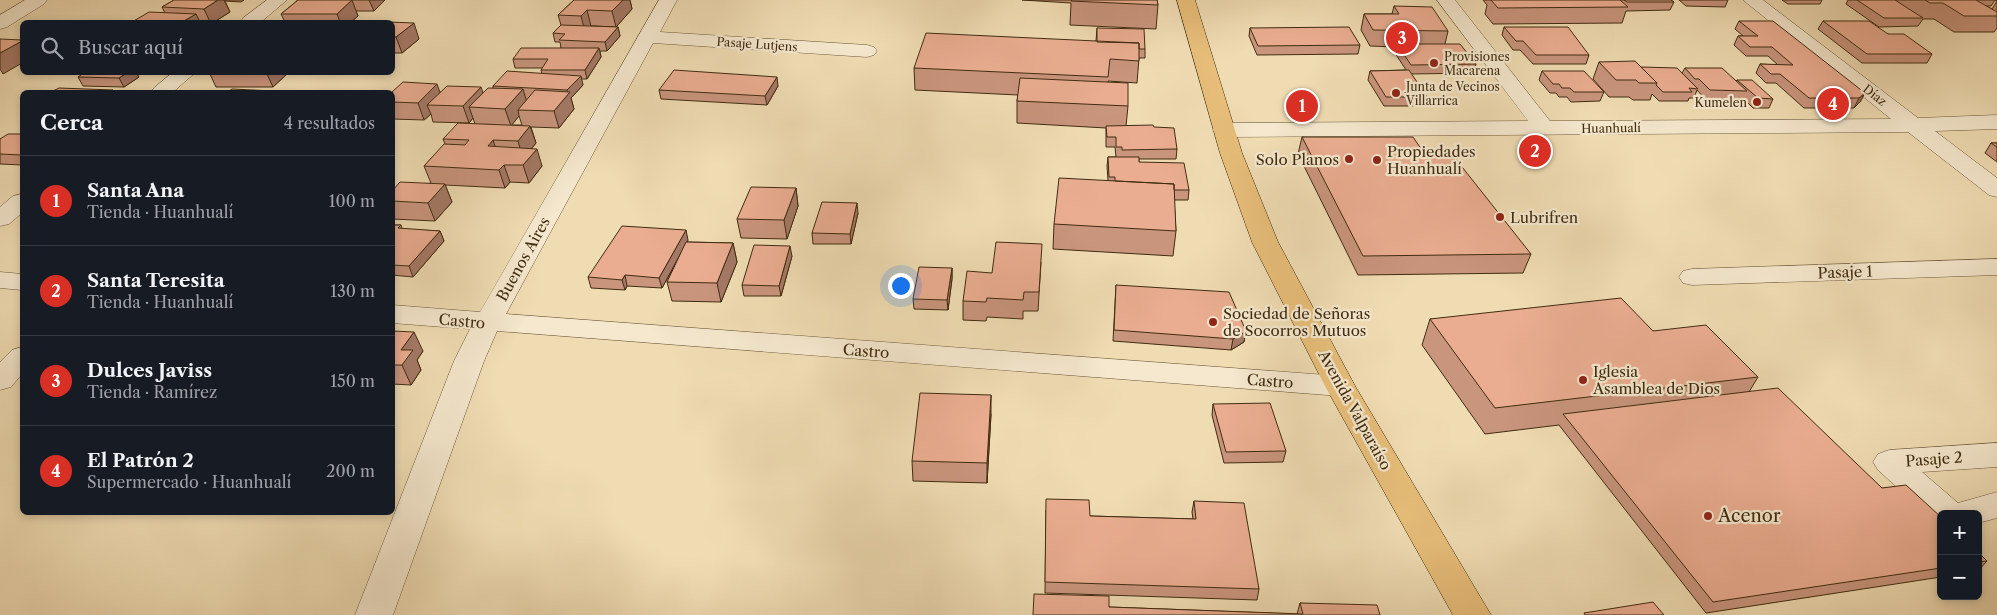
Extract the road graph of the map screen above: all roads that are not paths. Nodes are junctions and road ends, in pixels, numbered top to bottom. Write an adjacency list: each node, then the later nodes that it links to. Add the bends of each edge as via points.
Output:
1 (38, 0): 8 (street)
2 (278, 0): 7 (street)
3 (668, 0): 9 (street, Buenos Aires)
4 (1186, 0): 16 (main road, Avenida Valparaíso)
5 (1446, 0): 15 (street)
6 (1752, 0): 14 (street, Díaz)
7 (253, 20)
8 (0, 23)
9 (647, 37): 10 (street, Pasaje Lutjens); 25 (street, Buenos Aires)
10 (867, 51)
11 (182, 75): 12 (street)
12 (164, 90)
13 (1997, 122): 14 (street, Huanhualí)
14 (1914, 125): 15 (street, Huanhualí); 17 (street, Díaz)
15 (1544, 128): 16 (street, Huanhualí)
16 (1224, 130): 28 (main road, Avenida Valparaíso, via 1261,234)
17 (1997, 190)
18 (20, 203): 19 (street)
19 (0, 219)
20 (1997, 266): 21 (street, Pasaje 1)
21 (1692, 277)
22 (0, 280): 23 (street)
23 (20, 282)
24 (395, 314): 25 (street, Castro)
25 (487, 323): 28 (street, Castro); 33 (street, Buenos Aires, via 469,361)
26 (20, 359): 27 (street)
27 (0, 380)
28 (1340, 386): 34 (main road, Avenida Valparaíso)
29 (1997, 455): 31 (street, Pasaje 2, via 1888,462)
30 (1997, 506): 32 (street)
31 (1943, 510)
32 (1981, 510)
33 (374, 615)
34 (1472, 615)

